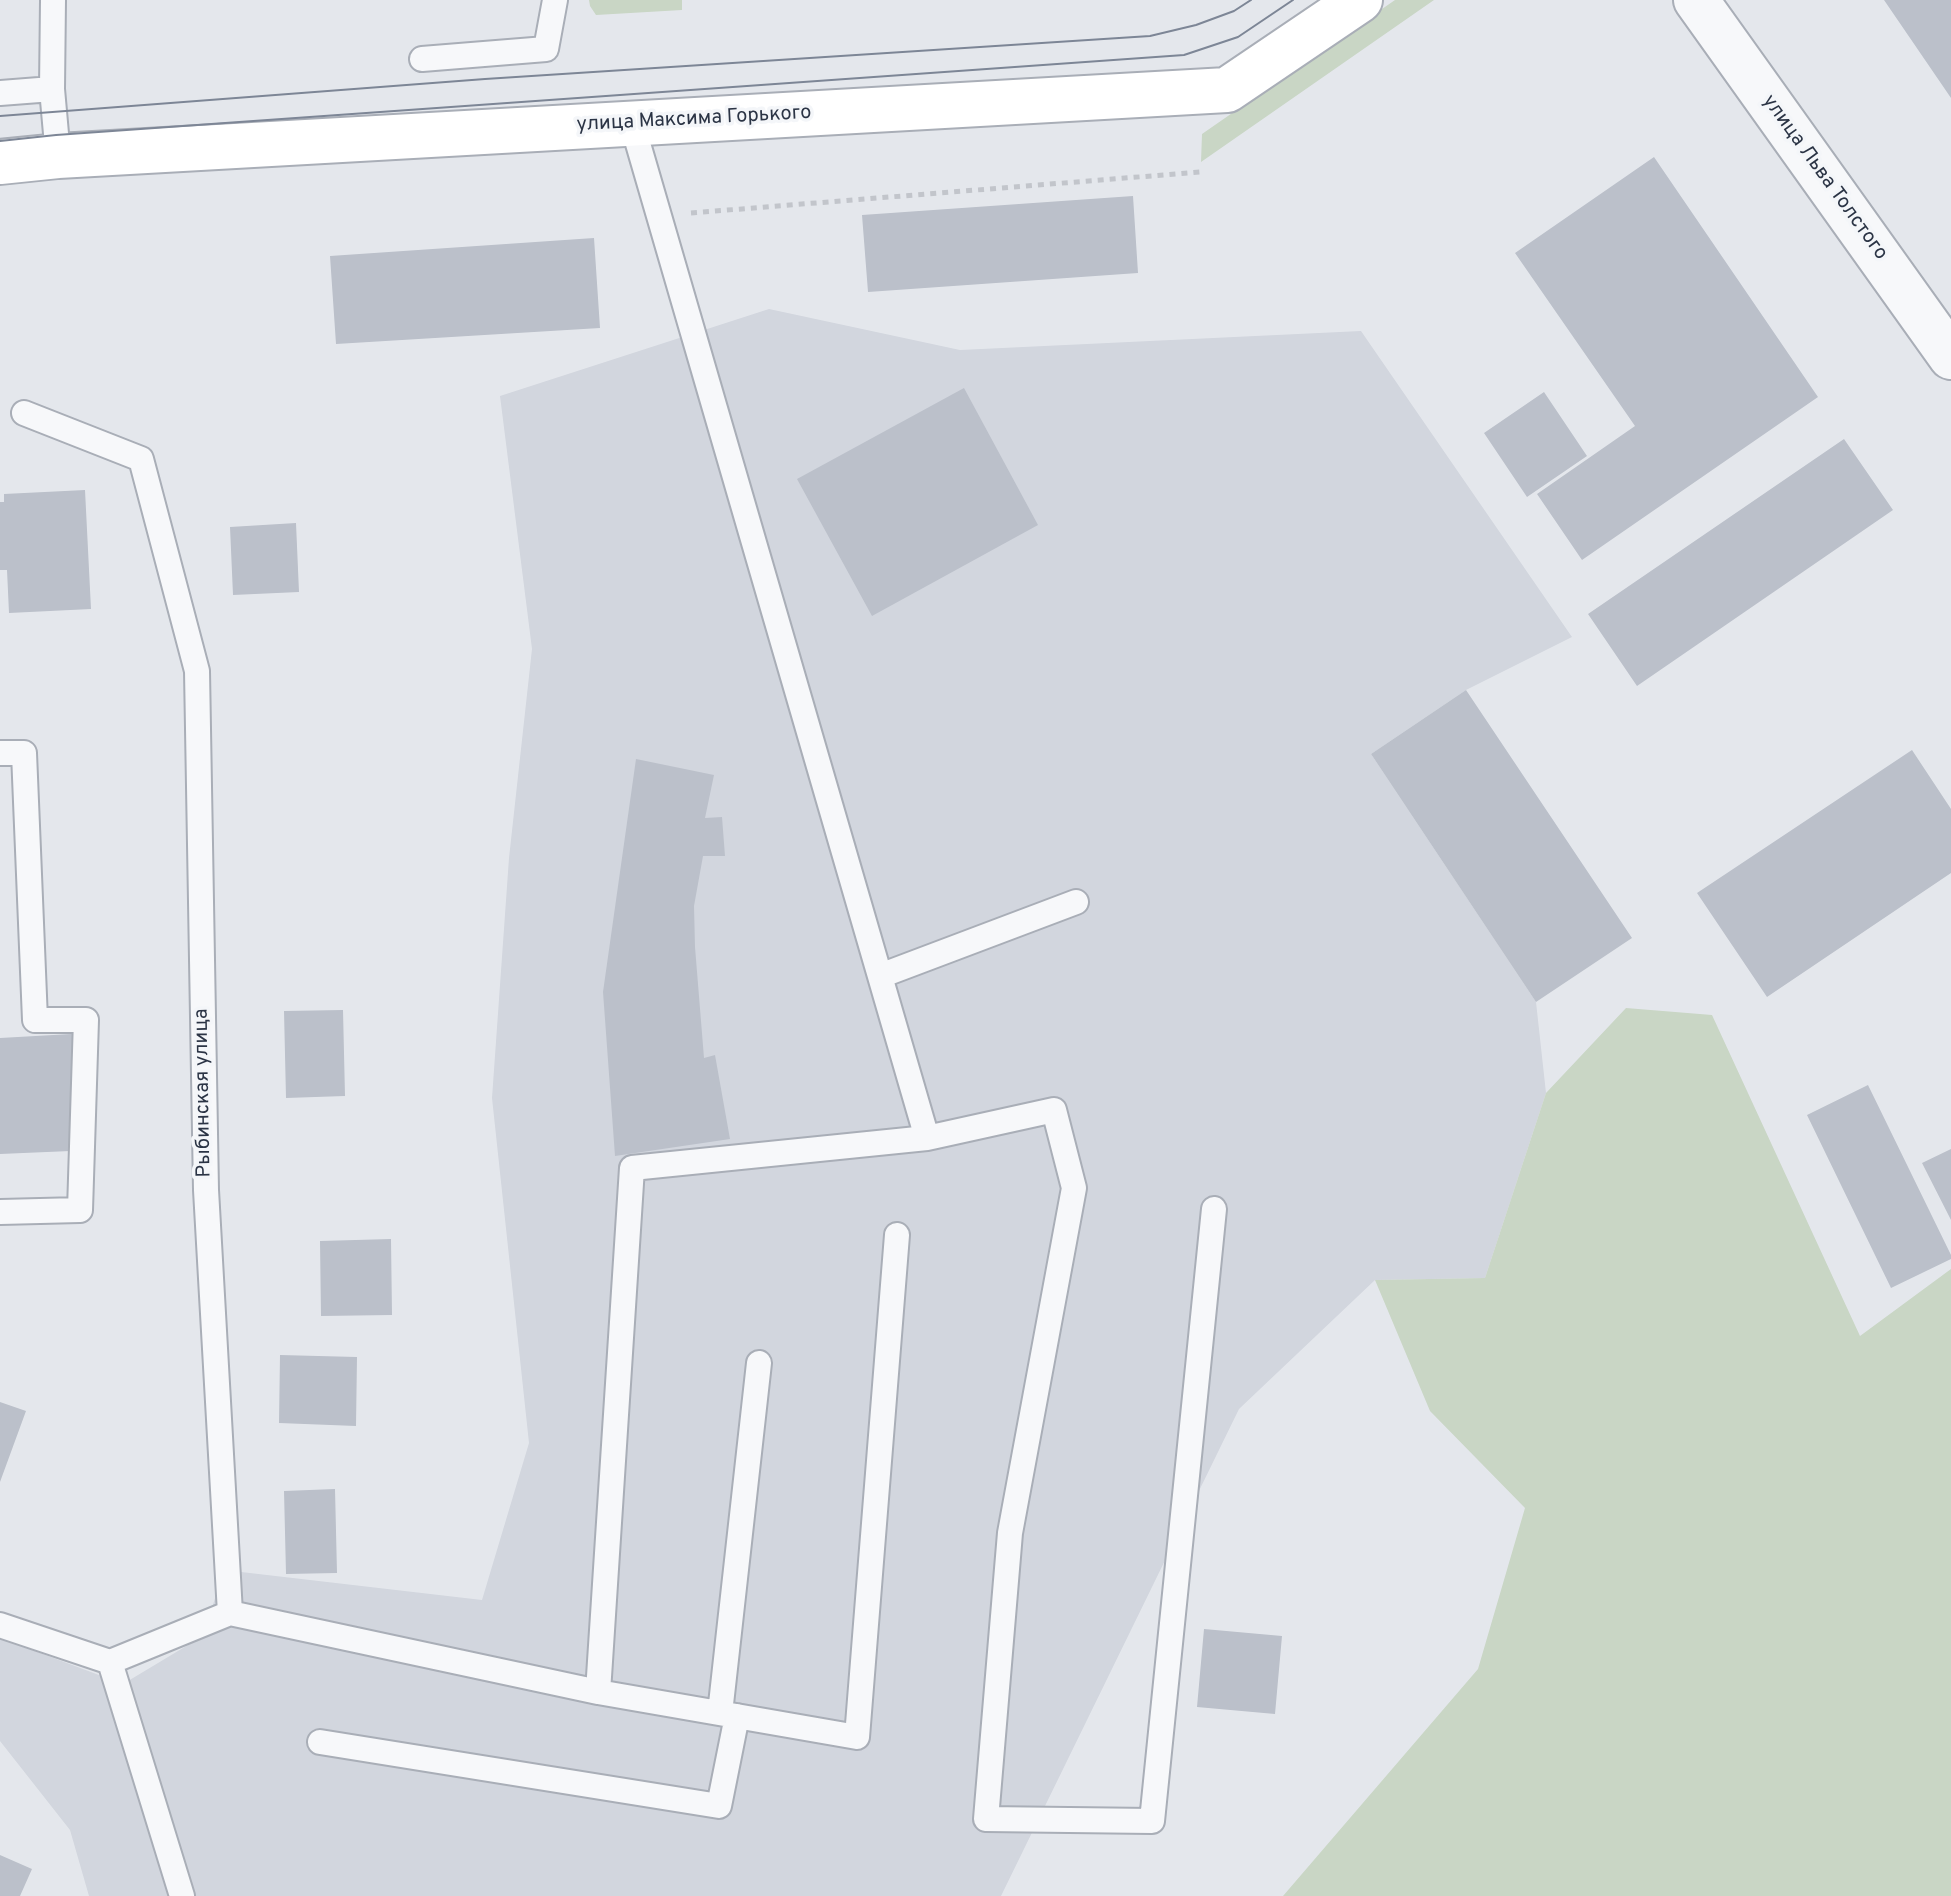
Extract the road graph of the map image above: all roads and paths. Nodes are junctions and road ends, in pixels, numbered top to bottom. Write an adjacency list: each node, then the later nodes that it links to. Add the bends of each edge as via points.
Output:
1 (53, 0): 6 (lane)
2 (555, 0): 5 (lane, via 546,49)
3 (1360, 0): 8 (street, улица Максима Горького, via 1227,90)
4 (1696, 0): 13 (street, улица Льва Толстого)
5 (422, 59)
6 (52, 89): 7 (lane); 9 (lane)
7 (0, 93)
8 (632, 123): 9 (street, улица Максима Горького); 12 (lane)
9 (58, 156): 10 (street, улица Максима Горького)
10 (0, 162)
11 (1200, 172): 12 (path)
12 (659, 216): 17 (lane)
13 (1951, 357)
14 (24, 413): 23 (lane, Рыбинская улица, via 141,459 197,671 206,1190)
15 (0, 753): 20 (lane, via 24,753 35,1020 86,1020 80,1210)
16 (1076, 902): 17 (lane)
17 (880, 976): 18 (lane)
18 (927, 1138): 19 (lane, via 1054,1110 1074,1188 1010,1533 986,1819 1152,1821); 26 (lane, via 632,1168)
19 (1214, 1209)
20 (0, 1212)
21 (897, 1235): 27 (lane, via 857,1737)
22 (759, 1363): 27 (lane)
23 (230, 1613): 25 (lane); 26 (lane)
24 (0, 1625): 25 (lane)
25 (110, 1662): 29 (lane)
26 (598, 1692): 27 (lane)
27 (729, 1714): 28 (lane, via 719,1806)
28 (320, 1742)
29 (182, 1896)

